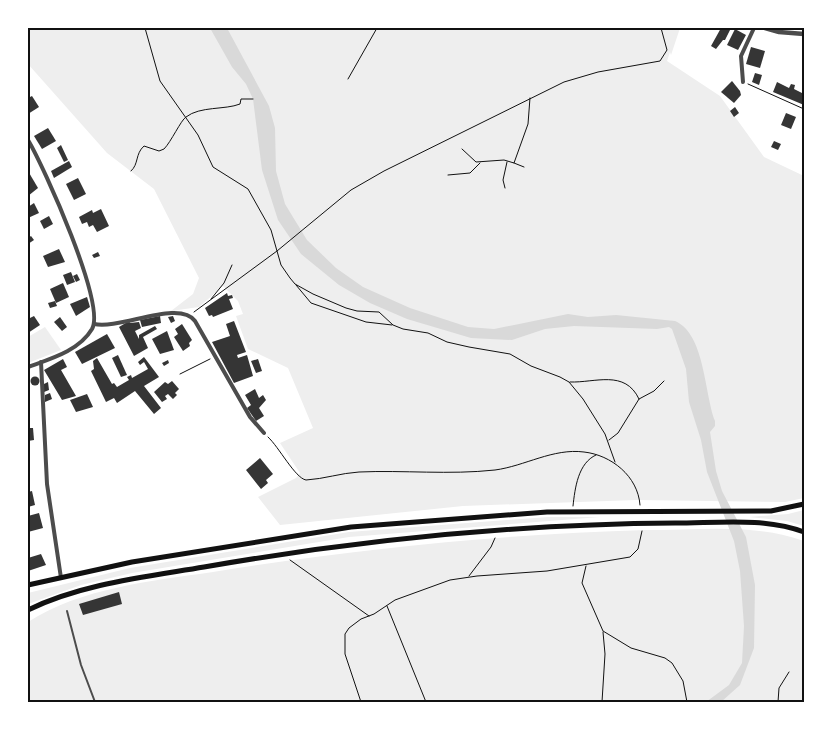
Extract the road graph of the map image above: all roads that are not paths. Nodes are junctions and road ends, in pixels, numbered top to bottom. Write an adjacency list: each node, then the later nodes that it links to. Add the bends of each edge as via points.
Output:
1 (754, 28): 4 (street, via 741,56)
2 (767, 28): 3 (street, via 786,34)
3 (804, 34)
4 (743, 82)
5 (28, 140): 6 (street, via 77,252 91,293)
6 (94, 324): 7 (street, via 70,350); 9 (street, via 111,326 138,318 178,312 189,314 250,417)
7 (41, 362): 8 (street); 12 (street, via 47,484)
8 (28, 367)
9 (264, 433)
10 (804, 504): 12 (main road, via 771,511 616,510 496,514 351,527 142,560)
11 (804, 532): 14 (main road, via 772,524 618,524 378,541 118,582)
12 (61, 578): 13 (main road)
13 (28, 585)
14 (28, 610)
15 (67, 611): 16 (lane)
16 (95, 702)

